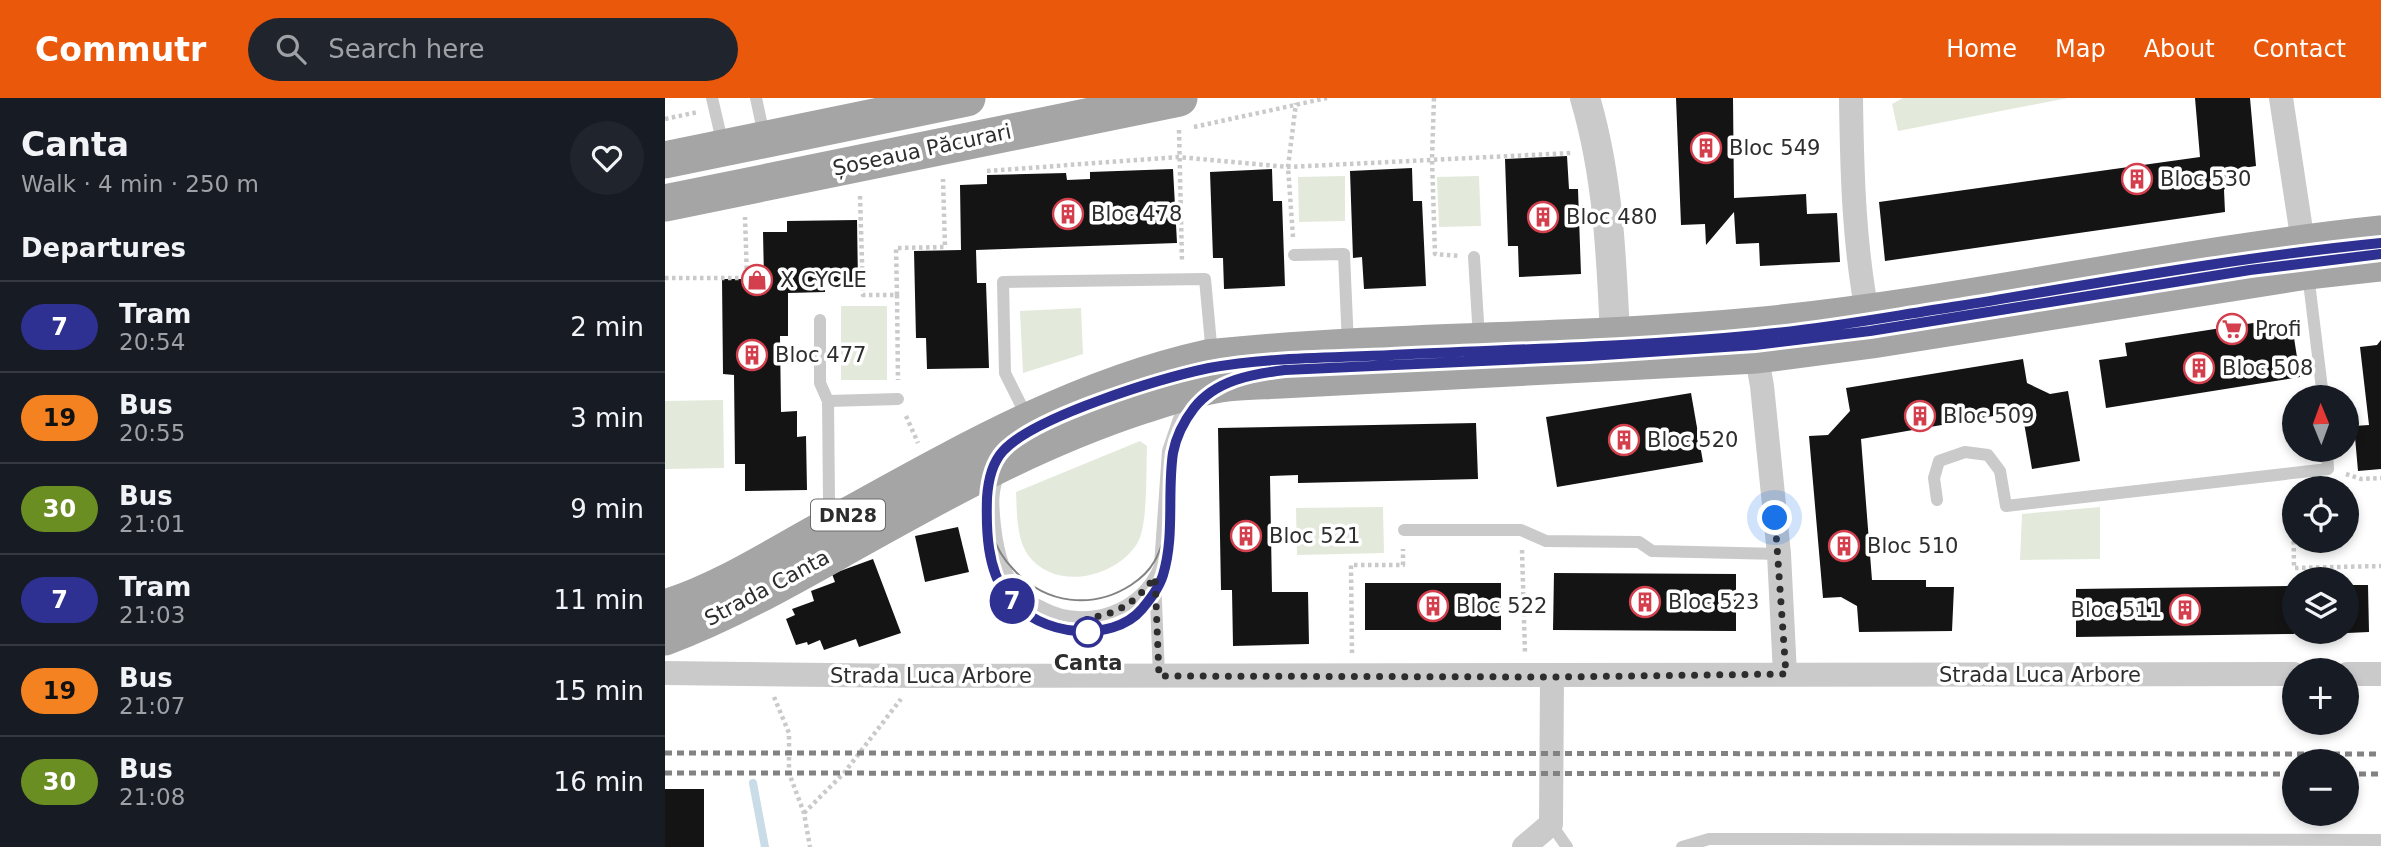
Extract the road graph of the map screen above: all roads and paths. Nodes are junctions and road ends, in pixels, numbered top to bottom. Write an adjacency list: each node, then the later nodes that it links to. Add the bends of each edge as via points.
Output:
1 (712, 98): 12 (lane)
2 (755, 98): 10 (lane)
3 (967, 98): 10 (main road, Șoseaua Păcurari)
4 (1434, 98): 14 (path)
5 (1585, 98): 33 (street, via 1607,210)
6 (1851, 98): 31 (street, via 1861,281)
7 (2281, 98): 24 (street)
8 (1296, 103): 16 (path)
9 (1179, 114): 13 (path); 20 (main road, Șoseaua Păcurari, via 1073,114)
10 (765, 141): 12 (main road, Șoseaua Păcurari)
11 (1568, 142): 14 (path, via 1571,153)
12 (724, 149): 15 (main road, Șoseaua Păcurari)
13 (1178, 157): 16 (path); 17 (path); 28 (path)
14 (1432, 159): 16 (path); 25 (path, via 1435,254)
15 (665, 160)
16 (1288, 167): 23 (path)
17 (980, 172)
18 (943, 179): 29 (path, via 946,247 896,248)
19 (860, 196): 29 (path, via 863,295)
20 (665, 202)
21 (745, 217): 27 (path, via 747,278)
22 (2381, 234): 24 (main road, Strada Canta / DN28)
23 (1294, 255): 35 (lane, via 1344,254)
24 (2305, 256): 26 (main road, Strada Canta / DN28); 31 (main road, Strada Canta / DN28); 37 (lane)
25 (1473, 257): 34 (lane)
26 (2381, 263)
27 (665, 278)
28 (1183, 279): 36 (lane, via 1205,279); 40 (lane, via 1003,282 1005,373)
29 (897, 295): 38 (path)
30 (820, 320): 39 (lane, via 820,383)
31 (1870, 326): 32 (main road, Strada Canta / DN28)
32 (1755, 340): 33 (main road, Strada Canta / DN28); 51 (street)
33 (1616, 349): 34 (main road, Strada Canta / DN28)
34 (1480, 356): 35 (main road, Strada Canta / DN28)
35 (1349, 363): 36 (main road, Strada Canta / DN28)
36 (1196, 375): 40 (main road, Strada Canta / DN28, via 1079,398); 41 (main road, Strada Canta / DN28, via 1071,431); 53 (lane, via 1168,451 1163,542)
37 (2321, 385)
38 (898, 399): 39 (lane); 42 (path)
39 (828, 401): 48 (lane, via 829,500)
40 (1029, 420): 41 (main road, Strada Canta / DN28)
41 (996, 451): 48 (main road, Strada Canta / DN28); 53 (lane, via 1004,466 993,486 1000,562 1026,599 1070,618 1102,616 1140,596); 55 (main road, Strada Canta / DN28, via 760,594)
42 (923, 453)
43 (2328, 462): 44 (lane)
44 (2328, 469): 45 (lane); 46 (path, via 2361,479)
45 (2293, 473): 47 (lane, via 2006,506 2000,471 1988,455 1965,452 1939,461 1934,478); 52 (path, via 2294,568)
46 (2381, 478)
47 (1937, 500)
48 (836, 522): 54 (main road, Strada Canta / DN28, via 700,595)
49 (1404, 530): 50 (lane); 64 (path, via 1403,565 1351,565)
50 (1521, 530): 51 (lane, via 1546,541 1639,542 1653,551); 65 (path)
51 (1779, 554): 57 (street)
52 (2381, 566)
53 (1155, 577): 63 (lane)
54 (665, 608)
55 (665, 637)
56 (665, 673): 61 (street, Strada Luca Arbore)
57 (1786, 674): 58 (street, Strada Luca Arbore); 66 (street, Strada Luca Arbore)
58 (2282, 674)
59 (2359, 674): 60 (street)
60 (2381, 674)
61 (766, 676): 62 (street, Strada Luca Arbore); 67 (path, via 789,733 789,773)
62 (917, 676): 63 (street, Strada Luca Arbore); 67 (path, via 844,773)
63 (1159, 676): 64 (street, Strada Luca Arbore)
64 (1352, 677): 65 (street, Strada Luca Arbore)
65 (1524, 677): 66 (street, Strada Luca Arbore)
66 (1552, 677): 68 (street)
67 (804, 813): 71 (path)
68 (1551, 824): 72 (street); 73 (lane)
69 (2381, 840): 70 (lane)
70 (1769, 843): 74 (lane, via 1709,839)
71 (810, 847)
72 (1524, 847)
73 (1567, 847)
74 (1682, 847)

